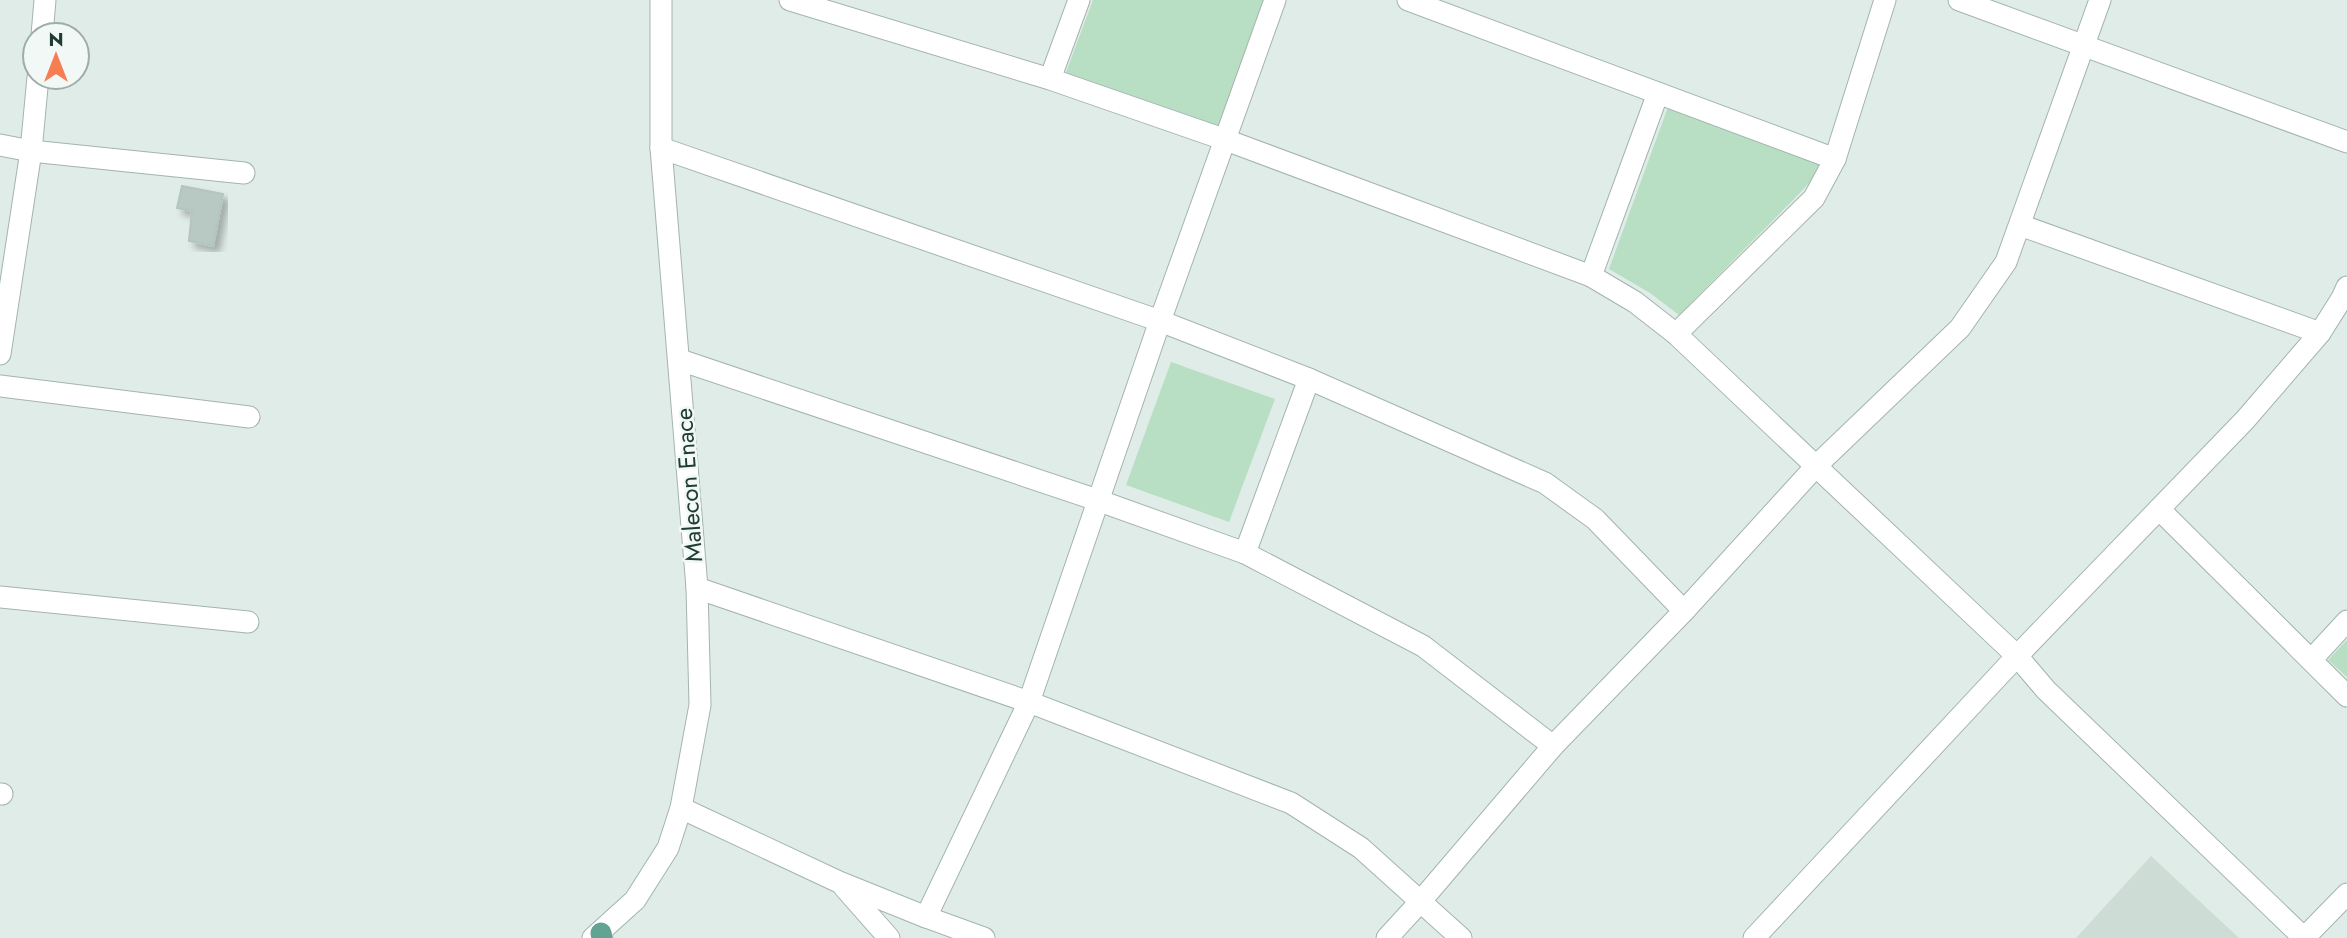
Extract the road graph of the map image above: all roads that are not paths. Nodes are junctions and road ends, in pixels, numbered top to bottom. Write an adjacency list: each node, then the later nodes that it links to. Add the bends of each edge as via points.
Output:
1 (46, 0): 10 (street)
2 (661, 0): 18 (street, Malecon Enace)
3 (790, 0): 12 (street)
4 (1079, 0): 12 (street)
5 (1275, 0): 15 (street)
6 (1408, 0): 14 (street)
7 (1885, 0): 20 (street)
8 (1959, 0): 11 (street)
9 (2100, 0): 11 (street)
10 (44, 21)
11 (2084, 45): 16 (street); 22 (street)
12 (1050, 79): 15 (street)
13 (37, 91): 19 (street)
14 (1658, 93): 20 (street); 23 (street)
15 (1226, 140): 23 (street); 25 (street)
16 (2347, 142)
17 (0, 145): 19 (street)
18 (661, 148): 25 (street); 29 (street, Malecon Enace)
19 (31, 152): 21 (street); 28 (street)
20 (1835, 159): 27 (street, via 1814,198)
21 (244, 173)
22 (2020, 225): 26 (street); 33 (street, via 2006,262 1960,328)
23 (1591, 276): 27 (street, via 1636,302)
24 (2347, 287): 26 (street)
25 (1160, 321): 30 (street); 34 (street)
26 (2320, 332): 35 (street, via 2245,420)
27 (1676, 334): 33 (street)
28 (0, 355)
29 (680, 360): 34 (street); 37 (street, Malecon Enace)
30 (1309, 379): 36 (street); 39 (street, via 1545,484 1595,519)
31 (0, 386): 32 (street)
32 (249, 417)
33 (1817, 465): 39 (street); 42 (street)
34 (1097, 500): 36 (street); 45 (street)
35 (2159, 509): 42 (street); 43 (street)
36 (1245, 553): 46 (street, via 1423,646)
37 (696, 588): 45 (street); 47 (street, Malecon Enace, via 700,705)
38 (0, 597): 41 (street)
39 (1684, 611): 46 (street)
40 (2347, 621): 43 (street)
41 (248, 622)
42 (2017, 656): 57 (street); 58 (street, via 2046,690)
43 (2311, 660): 44 (street)
44 (2347, 696)
45 (1029, 702): 50 (street, via 1291,803 1362,848); 51 (street)
46 (1553, 746): 50 (street)
47 (681, 808): 48 (street); 52 (street, Malecon Enace, via 668,848 635,900)
48 (839, 882): 51 (street); 53 (street)
49 (2347, 894): 58 (street)
50 (1420, 902): 55 (street); 56 (street)
51 (926, 917): 54 (street)
52 (599, 936)
53 (889, 938)
54 (984, 938)
55 (1387, 938)
56 (1461, 938)
57 (1754, 938)
58 (2304, 938)

